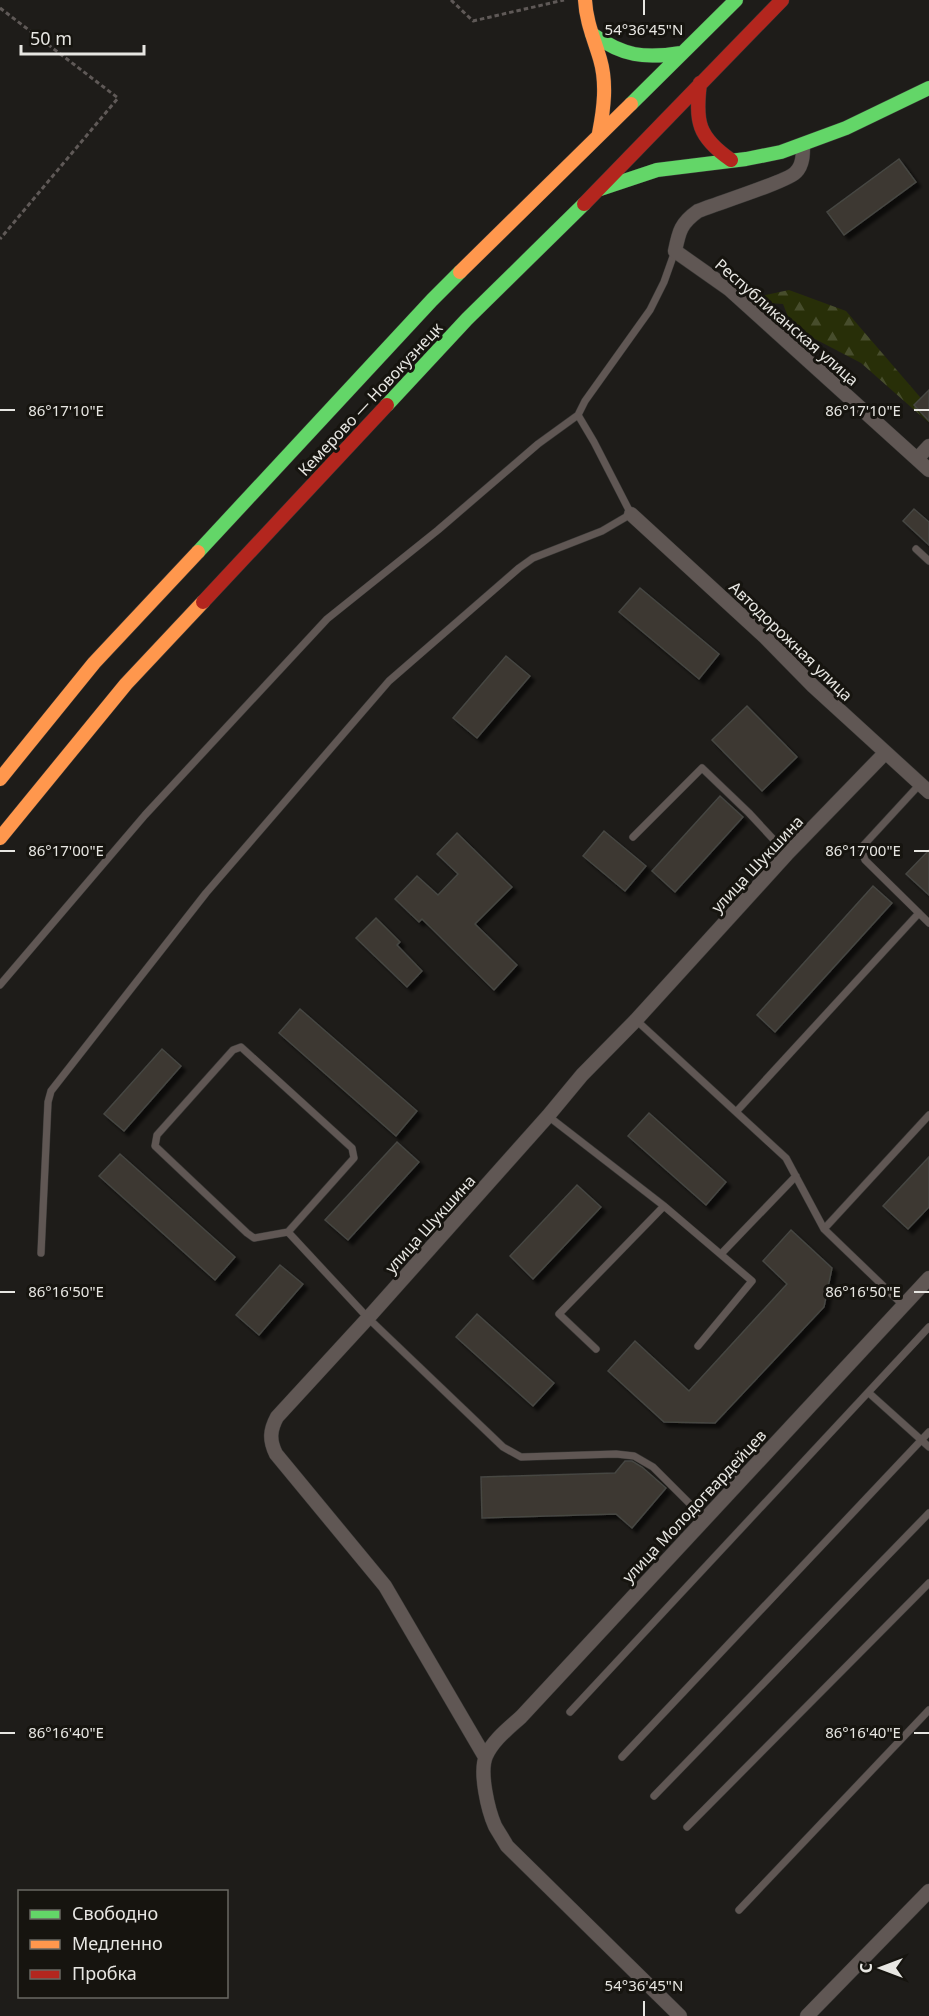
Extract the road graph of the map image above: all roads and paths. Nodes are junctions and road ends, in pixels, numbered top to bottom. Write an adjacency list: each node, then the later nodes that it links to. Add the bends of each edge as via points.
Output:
1 (451, 0): 2 (path, via 472,21)
2 (564, 0)
3 (585, 0): 7 (main road)
4 (736, 0): 8 (main road, Кемерово — Новокузнецк)
5 (782, 0): 9 (main road, Кемерово — Новокузнецк)
6 (0, 8): 15 (path, via 118,98)
7 (592, 34): 8 (main road, via 607,46 634,56); 11 (main road, via 604,79 604,114)
8 (681, 53): 11 (main road, Кемерово — Новокузнецк)
9 (700, 83): 13 (main road, via 698,123 715,150); 14 (main road, Кемерово — Новокузнецк)
10 (929, 88): 12 (main road)
11 (599, 133): 25 (main road, Кемерово — Новокузнецк, via 432,300 110,646)
12 (803, 145): 13 (main road); 16 (street, via 796,173 686,219)
13 (731, 160): 14 (main road, via 641,174)
14 (598, 190): 28 (main road, Кемерово — Новокузнецк, via 467,319 126,684)
15 (0, 239)
16 (675, 251): 17 (lane, via 650,310); 19 (street, Республиканская улица, via 729,289)
17 (578, 415): 21 (lane); 32 (lane, via 327,619 145,815)
18 (929, 446): 19 (street)
19 (917, 459): 20 (street, Республиканская улица)
20 (929, 470)
21 (631, 514): 24 (street, Автодорожная улица); 41 (lane, via 602,531 533,558 388,681 199,902 51,1091)
22 (916, 549): 23 (lane)
23 (929, 561)
24 (885, 753): 26 (street, Автодорожная улица); 29 (street, улица Шукшина)
25 (0, 778)
26 (925, 788): 30 (lane, via 861,848 865,860)
27 (633, 837): 29 (lane, via 702,768)
28 (0, 838)
29 (788, 854): 33 (street, улица Шукшина)
30 (919, 913): 31 (lane); 34 (lane)
31 (929, 923)
32 (0, 985)
33 (636, 1020): 34 (lane); 36 (street, улица Шукшина)
34 (736, 1112): 37 (lane, via 786,1158)
35 (929, 1115): 39 (lane)
36 (548, 1116): 38 (lane); 45 (street, улица Шукшина)
37 (796, 1176): 39 (lane); 42 (lane)
38 (664, 1206): 42 (lane); 48 (lane, via 559,1314)
39 (824, 1229): 44 (lane)
40 (288, 1232): 40 (lane, via 354,1158 352,1148 242,1047 233,1050 157,1135 155,1146 254,1238); 45 (lane)
41 (41, 1253)
42 (720, 1254): 47 (lane, via 752,1281)
43 (929, 1278): 44 (street, улица Молодогвардейцев)
44 (903, 1305): 54 (street, улица Молодогвардейцев)
45 (368, 1318): 54 (lane, via 503,1447 521,1457 634,1456 653,1467); 58 (street, улица Шукшина, via 277,1417 270,1443 385,1586)
46 (929, 1327): 49 (lane)
47 (698, 1346)
48 (596, 1350)
49 (869, 1393): 51 (lane); 57 (lane)
50 (929, 1432): 51 (lane)
51 (922, 1439): 52 (lane); 59 (lane)
52 (929, 1446)
53 (929, 1513): 60 (lane)
54 (705, 1518): 58 (street, улица Молодогвардейцев, via 497,1739)
55 (929, 1582): 61 (lane)
56 (929, 1710): 63 (lane)
57 (570, 1712)
58 (485, 1757): 64 (street, via 487,1797 494,1824 507,1846)
59 (621, 1757)
60 (654, 1796)
61 (687, 1827)
62 (929, 1891): 65 (street)
63 (739, 1910)
64 (680, 2016)
65 (807, 2016)

